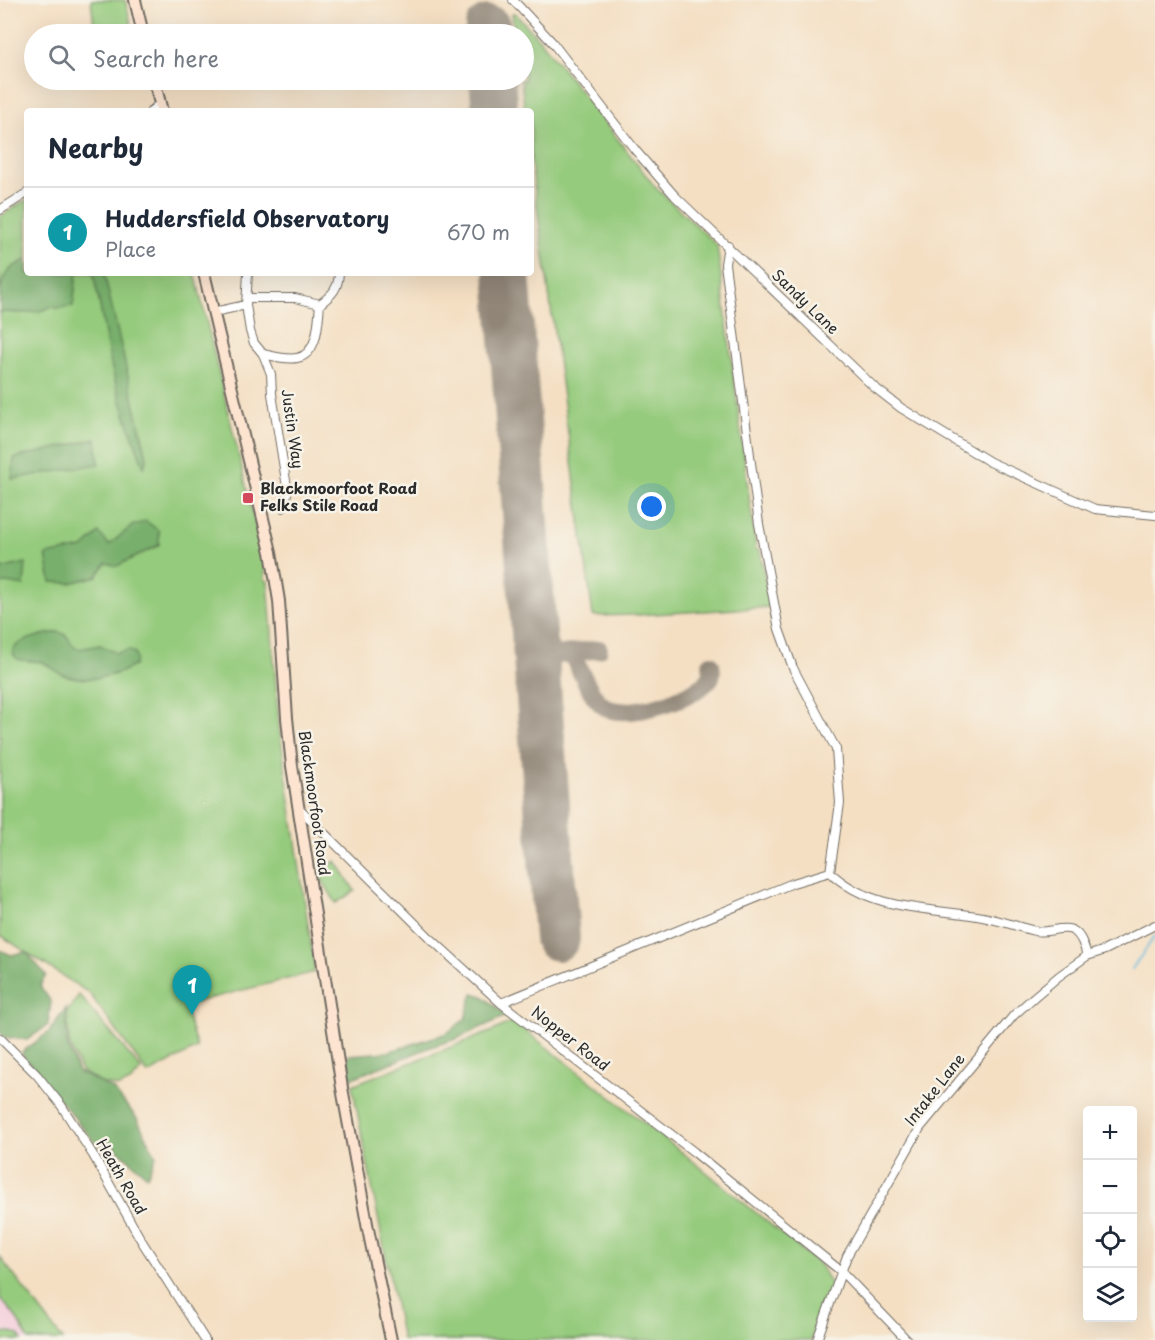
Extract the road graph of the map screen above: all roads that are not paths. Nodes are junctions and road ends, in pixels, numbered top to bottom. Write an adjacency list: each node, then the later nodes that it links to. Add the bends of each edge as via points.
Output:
1 (135, 0): 3 (street)
2 (513, 0): 8 (street, Sandy Lane, via 552,42 675,196)
3 (141, 24)
4 (155, 90): 5 (street)
5 (158, 108)
6 (24, 196): 7 (street)
7 (0, 210)
8 (728, 245): 17 (street, Sandy Lane, via 873,387 901,408 990,462 1095,509); 19 (street, via 725,264 759,524 779,628 793,668 836,749 840,803)
9 (205, 276): 14 (street, Blackmoorfoot Road)
10 (248, 276): 12 (street)
11 (339, 276): 13 (street, via 334,293)
12 (247, 302): 13 (street, via 295,298); 14 (street); 15 (street, via 249,331)
13 (320, 304): 15 (street, via 316,335 304,356)
14 (214, 312): 18 (street, Blackmoorfoot Road, via 271,552)
15 (263, 354): 16 (street, Justin Way, via 271,374 287,487)
16 (283, 507)
17 (1155, 515)
18 (299, 808): 22 (street, Nopper Road, via 429,938); 26 (street, Blackmoorfoot Road, via 338,1061)
19 (830, 872): 21 (street, via 876,900 912,909 1002,920 1035,931 1069,929 1077,933); 22 (street, via 793,883)
20 (1155, 926): 21 (street, Intake Lane)
21 (1088, 956): 24 (street, Intake Lane, via 1014,1015 920,1128)
22 (501, 1003): 24 (street, Nopper Road)
23 (0, 1038): 25 (street, Heath Road, via 67,1113)
24 (842, 1272): 27 (street, Intake Lane); 28 (street, Nopper Road)
25 (205, 1340)
26 (391, 1340)
27 (817, 1340)
28 (907, 1340)

